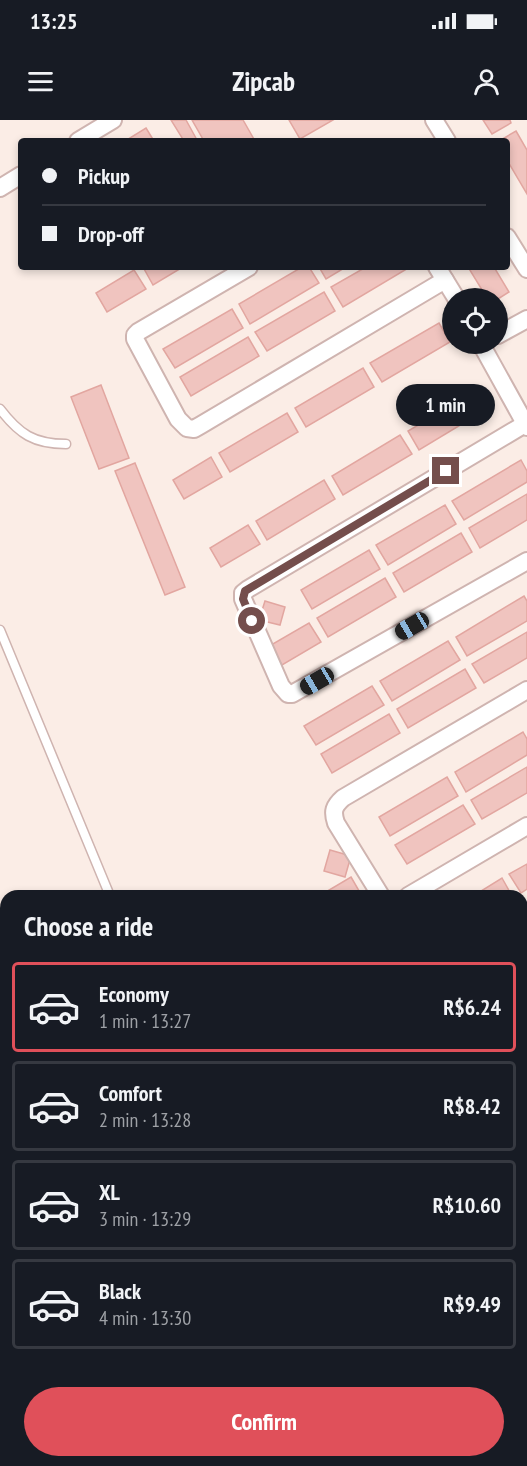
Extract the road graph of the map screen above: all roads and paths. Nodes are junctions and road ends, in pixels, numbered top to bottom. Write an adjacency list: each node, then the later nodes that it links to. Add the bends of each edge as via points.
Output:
1 (113, 120): 3 (street)
2 (434, 120): 4 (street)
3 (83, 138)
4 (445, 138)
5 (18, 177): 6 (street)
6 (0, 188)
7 (510, 242): 8 (street)
8 (527, 269)
9 (244, 270): 10 (street, via 135,335 178,419 188,428 201,425)
10 (441, 273): 11 (street)
11 (450, 288)
12 (527, 319): 13 (street)
13 (508, 329)
14 (487, 354): 16 (street)
15 (0, 409): 17 (lane, via 33,440)
16 (526, 425): 18 (street, via 243,592 243,599 280,686 292,694)
17 (66, 444)
18 (527, 561)
19 (0, 630): 22 (lane)
20 (527, 690): 23 (street, via 336,804 336,823)
21 (527, 826): 24 (street)
22 (108, 890)
23 (377, 890)
24 (418, 890)

